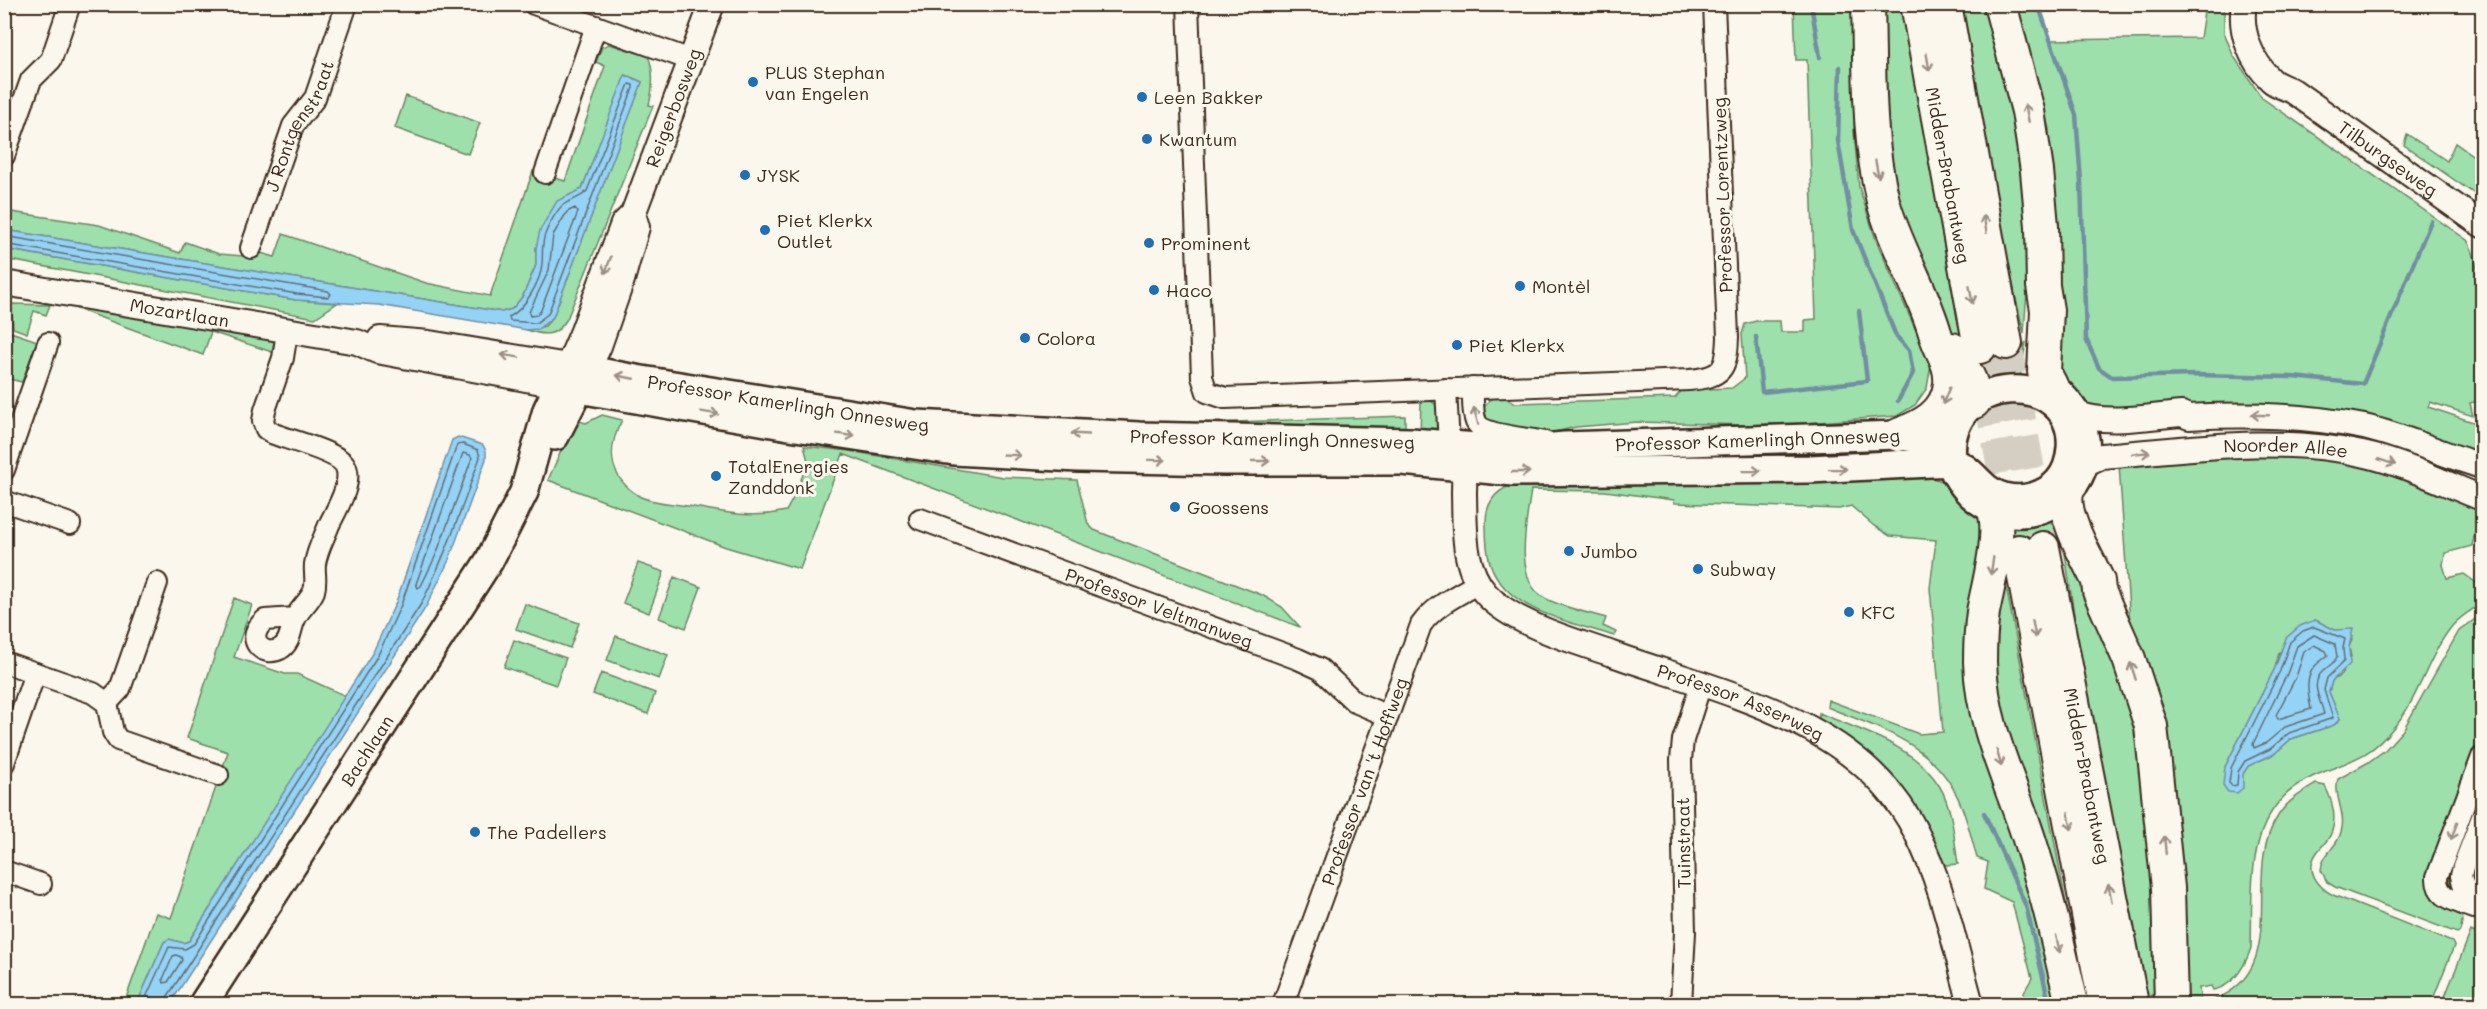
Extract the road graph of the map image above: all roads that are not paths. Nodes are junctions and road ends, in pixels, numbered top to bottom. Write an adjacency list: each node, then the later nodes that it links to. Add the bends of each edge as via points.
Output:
1 (70, 4): 14 (street, via 51,60 31,80)
2 (347, 4): 17 (street, J Rontgenstraat, via 315,98 293,126)
3 (534, 4): 12 (street)
4 (712, 4): 13 (street, Reigerbosweg)
5 (1188, 4): 24 (street, via 1202,377 1206,392 1225,398)
6 (1714, 4): 23 (street, Professor Lorentzweg, via 1728,337 1728,356 1722,370 1711,378)
7 (1868, 4): 19 (highway, one-way to 19, via 1874,158 1881,192)
8 (1917, 4): 9 (highway, Midden-Brabantweg, one-way to 9, via 1993,345)
9 (1945, 4)
10 (2000, 4): 25 (highway, one-way to 10, via 2047,310 2042,226 2028,111)
11 (2245, 4): 16 (street, Tilburgseweg, via 2263,44 2293,91)
12 (596, 26): 13 (street); 15 (street)
13 (691, 60): 22 (street, Reigerbosweg, via 633,214 623,224 583,331)
14 (4, 156)
15 (545, 173)
16 (2482, 225)
17 (251, 248)
18 (4, 283): 20 (street, Mozartlaan)
19 (1933, 321): 26 (highway, via 1970,381); 29 (highway, one-way to 29, via 1949,366 1949,390 1934,417)
20 (286, 332): 22 (street, Mozartlaan, via 357,342 378,351); 45 (street, via 283,358 265,410 266,429 333,456 344,464 348,474 318,551 313,594)
21 (48, 343): 35 (street)
22 (573, 377): 30 (main road, Professor Kamerlingh Onnesweg, one-way to 22, via 1138,436 916,424); 32 (main road, Professor Kamerlingh Onnesweg, one-way to 32, via 766,422 954,452 1224,461); 57 (main road, Bachlaan, via 548,410 524,492 489,561)
23 (1473, 388): 24 (street); 31 (street, one-way to 23, via 1482,429 1474,413)
24 (1446, 389): 30 (street)
25 (2045, 390): 26 (main road, via 2008,388); 27 (main road, via 2070,403)
26 (1974, 402): 28 (main road)
27 (2076, 422): 33 (main road, via 2087,448); 34 (street, Noorder Allee, one-way to 27, via 2376,430 2319,419 2189,417 2182,422 2104,430); 37 (main road)
28 (1955, 427): 29 (main road, Professor Kamerlingh Onnesweg, via 1945,437 1923,440); 36 (main road)
29 (1898, 435): 31 (main road, Professor Kamerlingh Onnesweg)
30 (1449, 445): 32 (main road, Professor Kamerlingh Onnesweg)
31 (1566, 446): 32 (main road, Professor Kamerlingh Onnesweg)
32 (1470, 457): 36 (main road, Professor Kamerlingh Onnesweg, one-way to 36, via 1513,472 1866,468 1878,464); 44 (street, Professor Asserweg, via 1468,558)
33 (2084, 464): 37 (main road, via 2078,479); 38 (street, Noorder Allee, one-way to 38, via 2102,456 2294,444 2363,454)
34 (2482, 466)
35 (4, 470)
36 (1955, 470): 37 (main road, via 1966,467 1987,490 2003,497); 40 (main road, via 1977,499)
37 (2058, 494): 40 (main road, via 2027,513); 64 (highway, one-way to 37, via 2168,888 2151,726 2098,580 2068,515 2066,501)
38 (2480, 497)
39 (4, 501): 42 (street)
40 (1994, 508): 61 (highway, one-way to 61, via 1997,517 1993,564 1983,614 1980,662 1987,716 2004,775 2031,844)
41 (920, 519): 50 (street, Professor Veltmanweg, via 1298,659 1320,669 1355,702)
42 (70, 524)
43 (158, 583): 49 (street, via 120,689)
44 (1478, 583): 48 (street, Professor Asserweg, via 1487,596 1522,620); 50 (street, Professor van 't Hoffweg, via 1443,603 1421,625)
45 (295, 618)
46 (4, 662): 47 (street)
47 (35, 673): 49 (street, via 93,693); 52 (street)
48 (1701, 684): 59 (street, Tuinstraat, via 1683,740 1681,760 1685,932); 60 (street, Professor Asserweg, via 1830,739 1861,761 1886,786 1906,813 1929,860)
49 (107, 703): 53 (street, via 118,740)
50 (1388, 716): 58 (street, Professor van 't Hoffweg)
51 (2482, 757): 54 (street, one-way to 54, via 2437,877 2436,885 2443,895 2476,902 2464,888 2461,876)
52 (4, 762)
53 (218, 775)
54 (2482, 817)
55 (4, 871): 56 (street)
56 (41, 884)
57 (203, 1005)
58 (1283, 1005)
59 (1681, 1005)
60 (1971, 1005)
61 (2072, 1005)
62 (2105, 1005): 63 (highway, Midden-Brabantweg, one-way to 62, via 2031,549)
63 (2132, 1005)
64 (2171, 1005)

